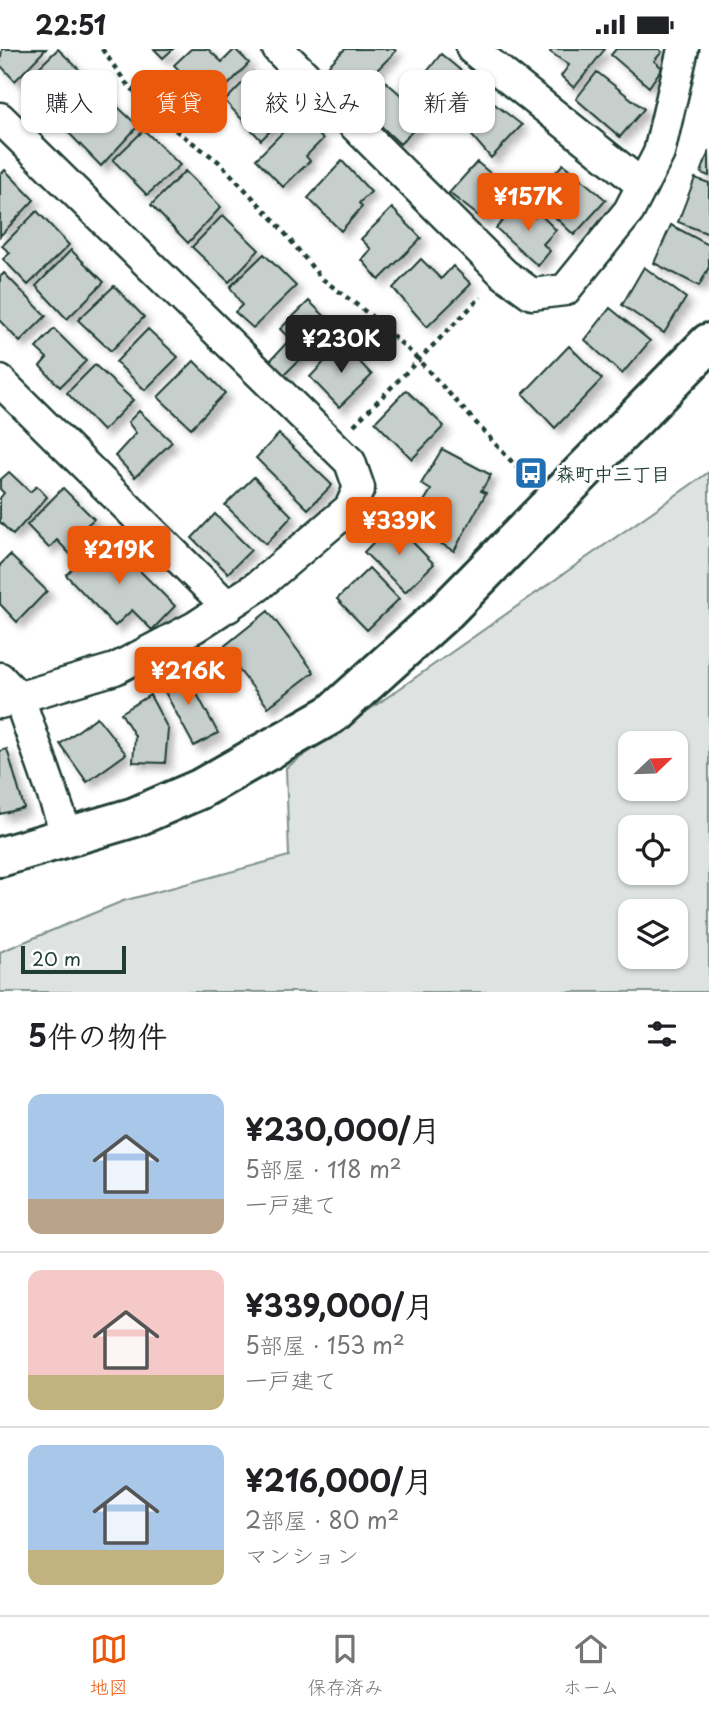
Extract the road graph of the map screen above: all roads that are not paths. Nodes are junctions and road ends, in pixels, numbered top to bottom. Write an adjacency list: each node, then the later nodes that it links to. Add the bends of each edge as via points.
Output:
1 (278, 49): 5 (street, via 505,274 532,294 565,290 629,211)
2 (472, 49): 5 (street)
3 (683, 49): 5 (street, via 659,153)
4 (0, 118): 8 (street, via 350,463 359,488 350,508)
5 (642, 185)
6 (709, 343): 10 (street, via 446,611 332,715 200,789 135,817)
7 (0, 381): 8 (street)
8 (228, 607): 9 (street, via 116,669)
9 (6, 693): 10 (street)
10 (68, 838): 11 (street)
11 (0, 857)

